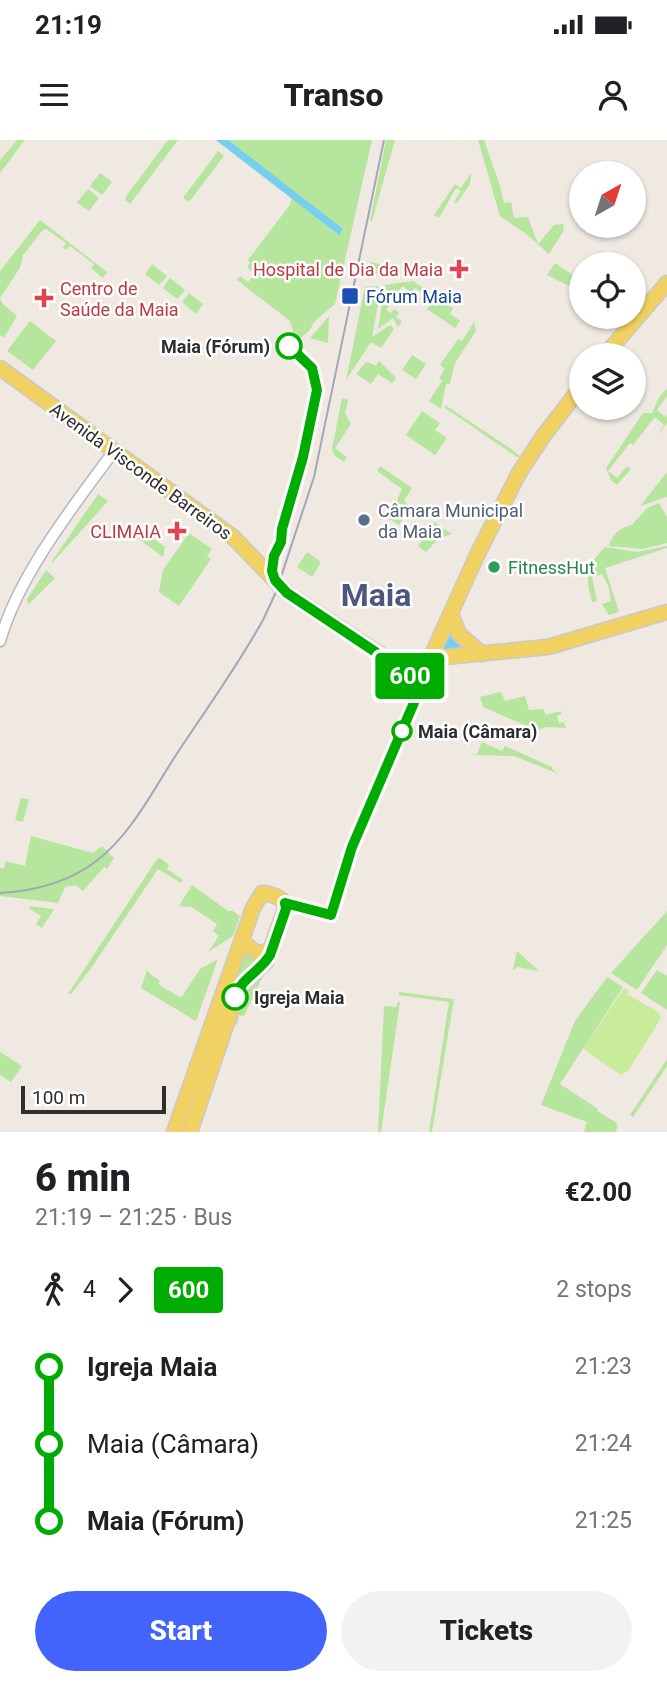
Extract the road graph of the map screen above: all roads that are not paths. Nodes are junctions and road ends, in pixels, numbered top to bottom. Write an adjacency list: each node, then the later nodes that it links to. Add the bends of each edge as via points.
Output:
1 (667, 283): 2 (main road)
2 (616, 343)
3 (0, 368): 5 (main road, Avenida Visconde Barreiros)
4 (569, 403): 7 (main road, via 519,473)
5 (114, 451): 8 (street, via 57,531 13,605); 11 (main road, Avenida Visconde Barreiros, via 233,537 296,599)
6 (667, 611): 9 (main road, via 563,644)
7 (451, 614): 9 (main road, via 459,634); 10 (main road)
8 (0, 641)
9 (482, 654): 10 (main road)
10 (430, 659): 11 (main road); 12 (street)
11 (394, 661): 12 (street)
12 (419, 691): 13 (street, via 352,847 331,915)
13 (285, 903): 14 (main road, via 262,893); 15 (main road)
14 (243, 942): 15 (main road, via 262,954); 16 (main road)
15 (273, 947): 16 (main road, via 266,962 239,987)
16 (190, 1110): 17 (main road); 18 (main road)
17 (174, 1132)
18 (190, 1132)

